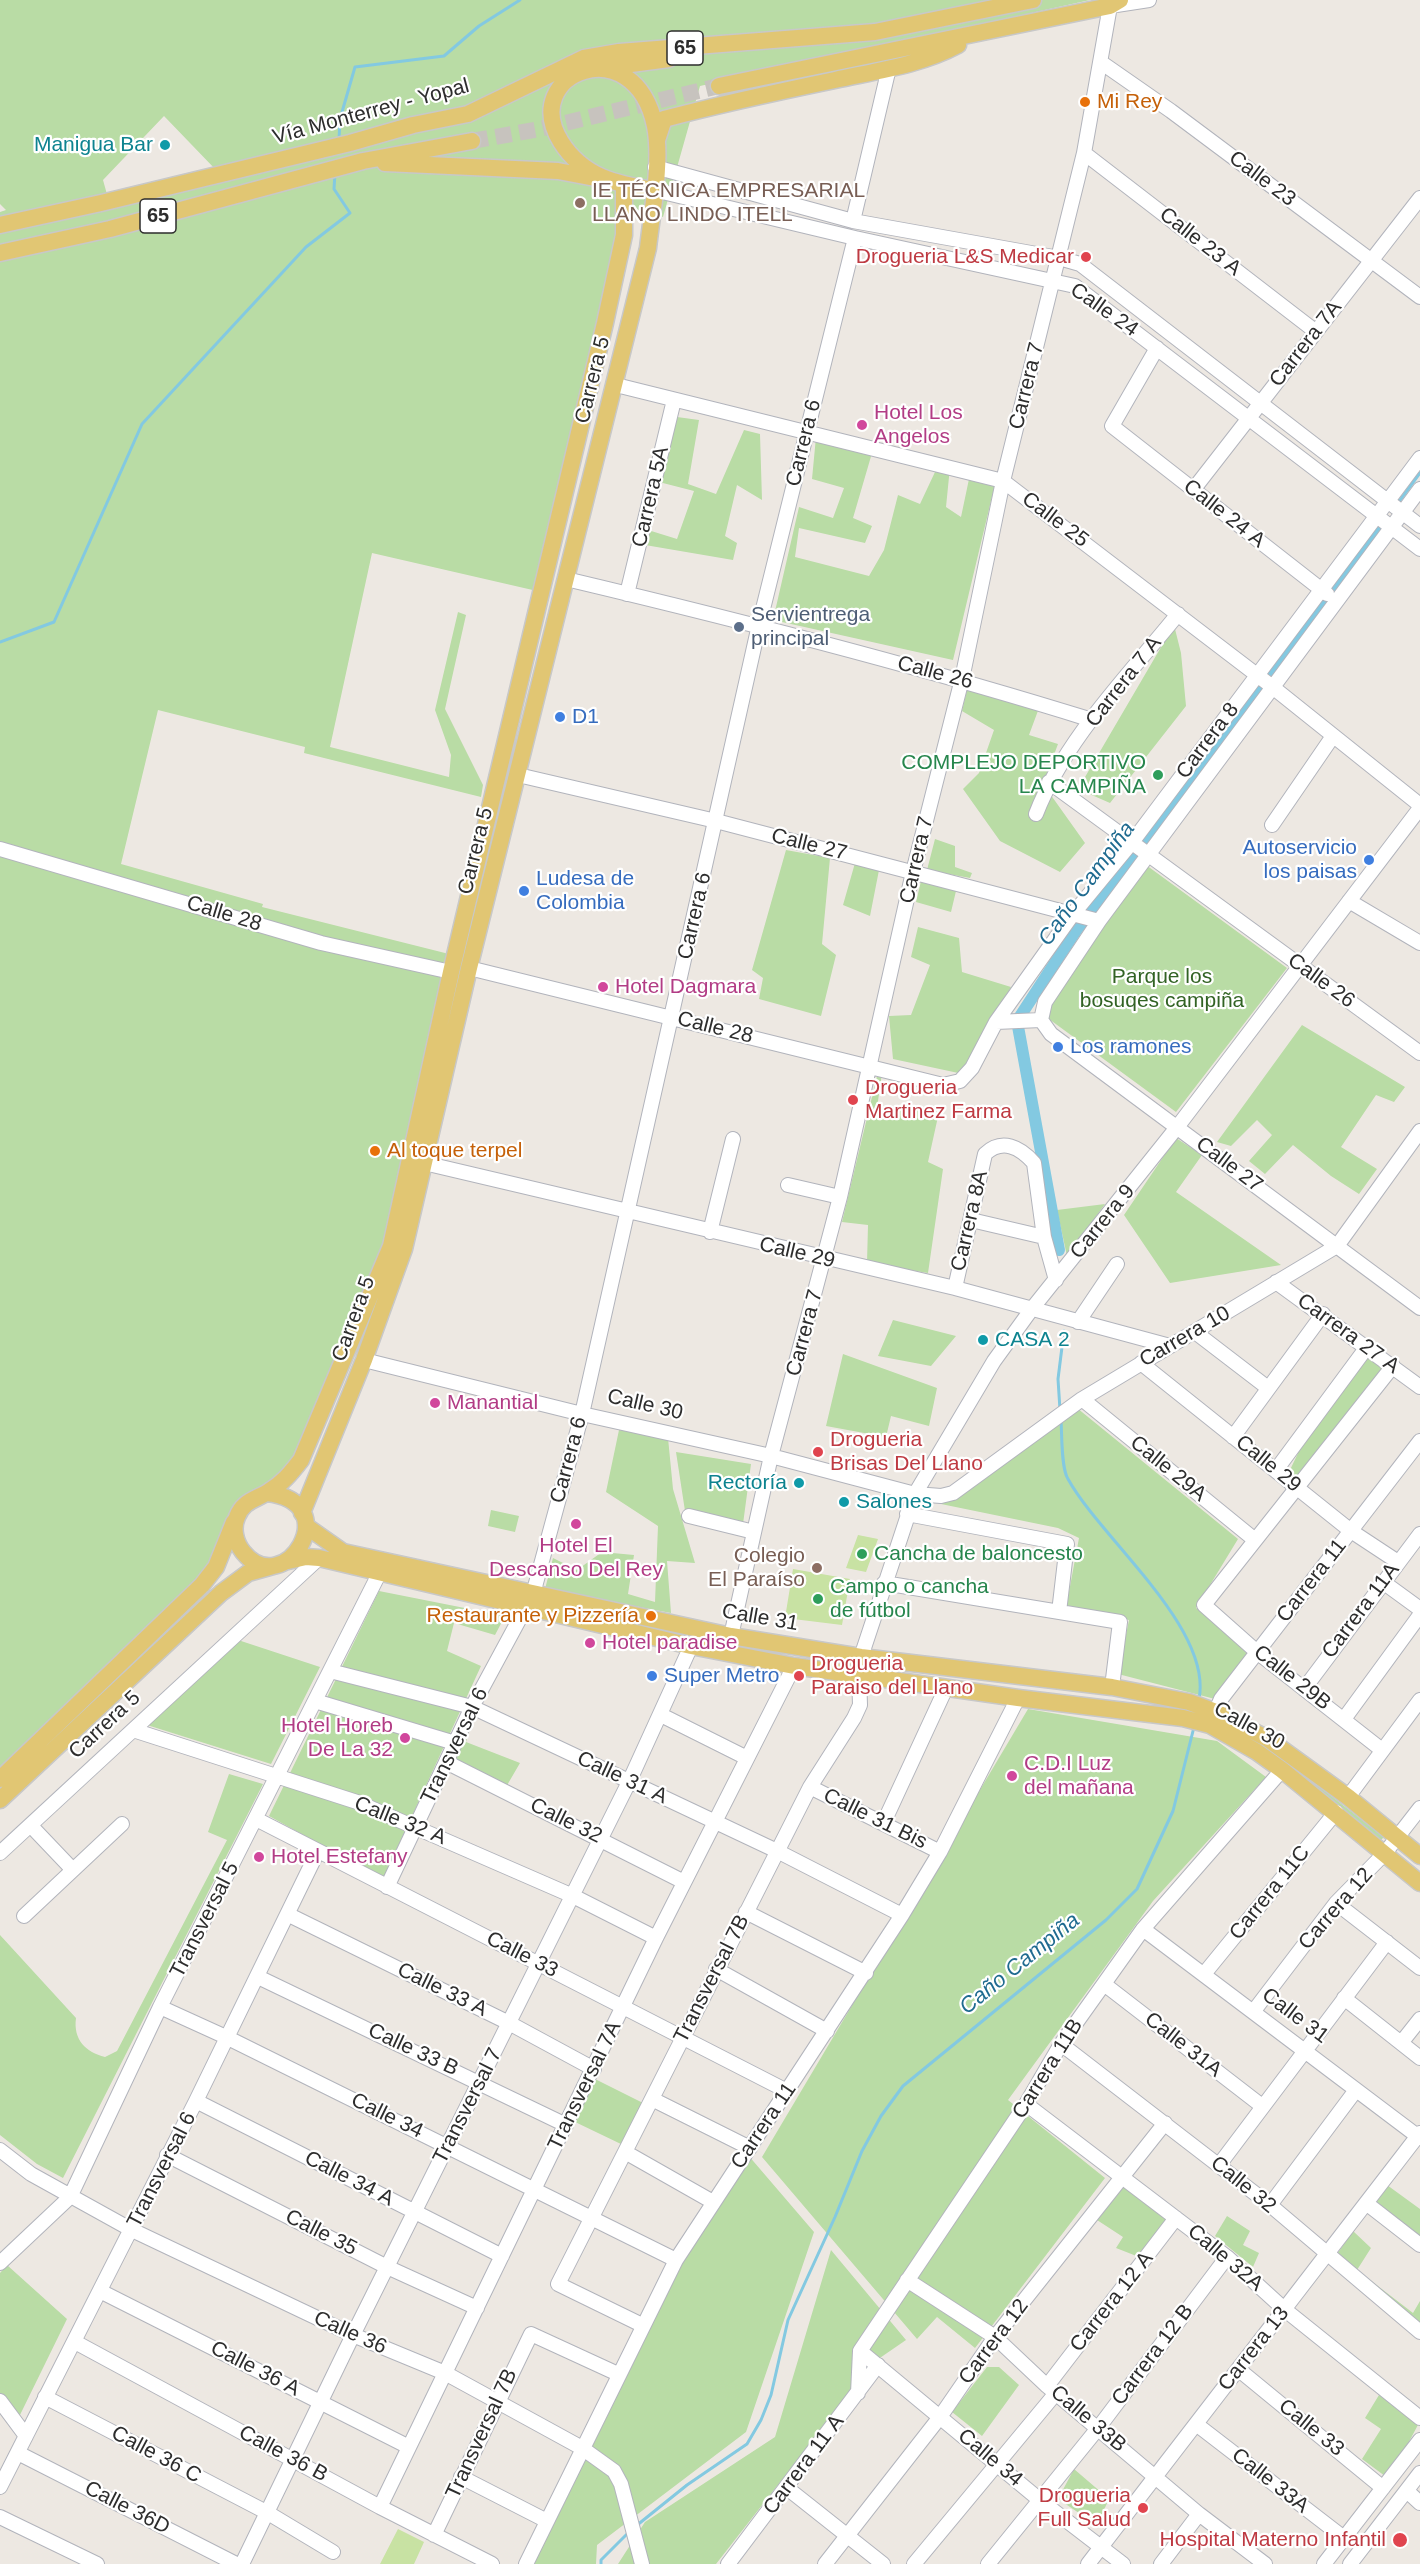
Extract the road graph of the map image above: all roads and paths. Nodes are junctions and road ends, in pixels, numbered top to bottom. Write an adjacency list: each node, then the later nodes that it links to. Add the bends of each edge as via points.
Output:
1 (1033, 0): 4 (main road, Vía Monterrey - Yopal / 65)
2 (1149, 0): 3 (street)
3 (1115, 3): 5 (main road, 65); 6 (street, Carrera 7)
4 (875, 32): 7 (main road); 11 (main road, Vía Monterrey - Yopal / 65, via 584,58)
5 (974, 36): 8 (main road, via 940,54); 10 (main road, 65)
6 (1102, 63): 14 (street, Carrera 7); 26 (street, Calle 23)
7 (603, 68): 9 (main road); 12 (main road, via 631,80 641,93)
8 (889, 68): 12 (main road, via 664,120); 21 (street)
9 (573, 75): 11 (main road); 17 (main road, via 561,86 550,114 569,154)
10 (718, 86)
11 (468, 114): 22 (main road, Vía Monterrey - Yopal / 65)
12 (657, 140): 16 (main road)
13 (472, 141): 15 (main road, 65)
14 (1084, 153): 25 (street, Carrera 7); 29 (street, Calle 23 A)
15 (357, 162): 17 (main road, via 558,171); 24 (main road, 65, via 110,230)
16 (655, 167): 19 (main road); 21 (street, Calle 24)
17 (606, 181): 18 (main road)
18 (624, 186): 19 (main road); 69 (main road, Carrera 5, via 624,235 605,323)
19 (654, 190): 23 (street, Calle 24); 31 (main road, Carrera 5, via 648,248)
20 (1420, 198): 26 (street, Carrera 7A)
21 (853, 221): 25 (street, Calle 24)
22 (0, 225)
23 (855, 238): 27 (street, Calle 24); 35 (street, Carrera 6)
24 (0, 253)
25 (1059, 258): 27 (street, Carrera 7); 33 (street, Calle 24, via 1080,264)
26 (1370, 260): 28 (street, Calle 23); 29 (street, Carrera 7A)
27 (1053, 279): 30 (street, Calle 24, via 1075,286); 37 (street, Carrera 7)
28 (1420, 297)
29 (1315, 332): 33 (street, Carrera 7A)
30 (1157, 348): 34 (street, Calle 24); 39 (street, Calle 24 A, via 1112,426)
31 (616, 385): 32 (street, Calle 25); 46 (main road, Carrera 5)
32 (674, 400): 35 (street, Calle 25); 47 (street, Carrera 5A)
33 (1261, 402): 34 (street, Carrera 7A); 40 (street, Calle 24)
34 (1249, 417): 39 (street, Carrera 7A); 42 (street, Calle 24)
35 (807, 432): 37 (street, Calle 25); 50 (street, Carrera 6)
36 (1420, 458): 40 (street, Carrera 8)
37 (1003, 481): 49 (street, Calle 25); 51 (street, Carrera 7)
38 (1420, 489): 41 (street, Carrera 8)
39 (1193, 490): 48 (street, Calle 24 A)
40 (1388, 501): 41 (street, Calle 24); 42 (street, Carrera 8)
41 (1402, 512): 43 (street, Calle 24); 44 (street, Carrera 8)
42 (1377, 516): 44 (street, Calle 24); 48 (street, Carrera 8)
43 (1420, 526)
44 (1391, 528): 45 (street, Calle 24); 48 (street, Carrera 8)
45 (1420, 549)
46 (566, 579): 47 (street, Calle 26); 55 (main road, Carrera 5)
47 (627, 594): 50 (street, Calle 26)
48 (1329, 596): 52 (street, Carrera 8); 52 (street, Carrera 8)
49 (1178, 614): 52 (street, Calle 25); 53 (street, Carrera 7 A)
50 (759, 626): 51 (street, Calle 26); 59 (street, Carrera 6)
51 (962, 679): 53 (street, Calle 26); 63 (street, Carrera 7)
52 (1265, 682): 54 (street, Calle 25); 61 (street, Carrera 8); 61 (street, Carrera 8)
53 (1092, 720): 56 (street, Carrera 7 A)
54 (1333, 736): 57 (street, Calle 25); 60 (street)
55 (518, 775): 59 (street, Calle 27); 68 (main road, Carrera 5)
56 (1048, 782): 58 (street, Carrera 7 A); 61 (street, Calle 26)
57 (1420, 806): 64 (street, Carrera 9)
58 (1036, 814)
59 (716, 821): 63 (street, Calle 27); 70 (street, Carrera 6)
60 (1272, 825)
61 (1142, 847): 65 (street, Carrera 8); 65 (street, Carrera 8); 67 (street, Calle 26)
62 (0, 849): 69 (street, Calle 28, via 321,943)
63 (914, 872): 65 (street, Calle 27); 74 (street, Carrera 7)
64 (1349, 901): 66 (street); 67 (street, Carrera 9)
65 (1086, 917): 71 (street, Carrera 8, via 1045,1002); 72 (street, Carrera 8)
66 (1420, 943)
67 (1300, 966): 73 (street, Calle 26); 76 (street, Carrera 9)
68 (469, 968): 70 (street, Calle 28); 79 (main road, Carrera 5)
69 (451, 972): 111 (main road, Carrera 5, via 391,1246 301,1460 288,1478)
70 (672, 1018): 74 (street, Calle 28); 82 (street, Carrera 6)
71 (1041, 1020): 72 (street); 76 (street, Calle 27, via 1051,1034)
72 (996, 1022): 75 (street, Carrera 8, via 972,1068)
73 (1420, 1053)
74 (871, 1066): 75 (street, Calle 28, via 943,1085); 81 (street, Carrera 7)
75 (960, 1081)
76 (1179, 1126): 86 (street, Calle 27); 89 (street, Carrera 9)
77 (1420, 1131): 86 (street, Carrera 10)
78 (733, 1139): 84 (street)
79 (424, 1163): 82 (street, Calle 29); 99 (main road, Carrera 5, via 404,1249)
80 (788, 1185): 81 (street)
81 (840, 1197): 87 (street, Carrera 7)
82 (626, 1213): 84 (street, Calle 29); 105 (street, Carrera 6)
83 (970, 1220): 85 (street); 85 (street, Carrera 8A, via 985,1154 994,1146 1008,1144 1034,1163); 91 (street, Carrera 8A)
84 (710, 1232): 87 (street, Calle 29)
85 (1044, 1237): 89 (street)
86 (1337, 1246): 90 (street, Carrera 10); 92 (street, Calle 27)
87 (825, 1259): 91 (street, Calle 29); 108 (street, Carrera 7)
88 (1117, 1264): 95 (street)
89 (1056, 1280): 93 (street, Carrera 9)
90 (1276, 1282): 94 (street, Carrera 27 A); 96 (street, Carrera 10)
91 (955, 1288): 93 (street, Calle 29)
92 (1420, 1308)
93 (1031, 1310): 95 (street, Calle 29); 112 (street, Carrera 9, via 994,1361)
94 (1323, 1314): 98 (street, Carrera 27 A); 103 (street)
95 (1078, 1322): 97 (street, Calle 29)
96 (1195, 1332): 97 (street, Carrera 10); 103 (street)
97 (1170, 1346): 100 (street, Carrera 10)
98 (1367, 1347): 101 (street, Carrera 27 A); 109 (street)
99 (364, 1360): 105 (street, Calle 30); 116 (main road, Carrera 5)
100 (1141, 1363): 104 (street, Carrera 10); 106 (street, Calle 29)
101 (1393, 1366): 102 (street, Carrera 27 A); 110 (street)
102 (1420, 1387)
103 (1268, 1388): 106 (street)
104 (1082, 1399): 112 (street, Carrera 10, via 953,1493); 120 (street, Calle 29A)
105 (582, 1414): 108 (street, Calle 30); 127 (street, Carrera 6)
106 (1233, 1437): 109 (street, Calle 29)
107 (1420, 1441): 117 (street, Carrera 11)
108 (771, 1456): 112 (street, Calle 30); 118 (street, Carrera 7)
109 (1276, 1470): 110 (street, Calle 29)
110 (1297, 1488): 117 (street, Calle 29); 120 (street)
111 (267, 1493): 115 (main road, via 242,1506); 116 (main road, via 293,1502)
112 (915, 1494): 113 (street, Carrera 9)
113 (907, 1514): 126 (street, Carrera 9); 129 (street, via 1067,1544)
114 (689, 1516): 118 (street)
115 (236, 1519): 123 (main road, via 234,1533 247,1557 260,1564); 156 (main road, via 216,1567 202,1585)
116 (304, 1519): 123 (main road, via 305,1540 298,1552); 124 (main road, Calle 31, via 343,1552)
117 (1351, 1531): 122 (street, Calle 29); 133 (street, Carrera 11)
118 (754, 1532): 131 (street, Carrera 7)
119 (1420, 1534): 122 (street, Carrera 11A)
120 (1255, 1540): 133 (street, Calle 29B, via 1204,1605)
121 (319, 1558): 123 (main road, Calle 31); 124 (main road, Calle 31); 149 (street, Carrera 5)
122 (1398, 1562): 125 (street, Carrera 11A)
123 (281, 1563): 160 (main road, Carrera 5, via 248,1573 221,1593)
124 (383, 1566): 127 (main road, Calle 31); 136 (street, Transversal 5)
125 (1383, 1582): 128 (street); 140 (street, Carrera 11A)
126 (884, 1583): 129 (street); 134 (street, Carrera 9)
127 (529, 1600): 131 (main road, Calle 31); 132 (main road, Calle 31); 144 (street, Transversal 6)
128 (1420, 1609)
129 (1059, 1612): 138 (street, via 1120,1622)
130 (1420, 1615): 148 (street)
131 (731, 1636): 132 (street); 134 (main road, Calle 31)
132 (691, 1646): 135 (main road, Calle 31); 146 (street, Transversal 7)
133 (1257, 1652): 140 (street, Calle 29B); 147 (street, Carrera 11, via 1221,1699)
134 (861, 1657): 137 (street, Carrera 9); 138 (main road, Calle 31)
135 (794, 1666): 137 (main road, Calle 31); 152 (street, Transversal 7A)
136 (330, 1671): 143 (street, Transversal 5); 144 (street, Calle 31 A)
137 (859, 1676): 139 (main road, Calle 31); 158 (street, Transversal 7B, via 860,1705)
138 (1112, 1687): 145 (main road, Calle 31)
139 (946, 1688): 141 (main road, Calle 31); 164 (street)
140 (1304, 1689): 148 (street, Calle 29B)
141 (1018, 1698): 145 (main road, Calle 30); 174 (street, Carrera 11)
142 (1420, 1700): 151 (street)
143 (315, 1701): 150 (street); 155 (street, Transversal 5)
144 (472, 1707): 150 (street, Transversal 6); 157 (street, Calle 31 A)
145 (1186, 1710): 147 (main road, Calle 30)
146 (661, 1715): 152 (street); 157 (street, Transversal 7)
147 (1213, 1719): 154 (main road, Calle 30); 159 (main road, Calle 30, via 1268,1739)
148 (1344, 1719): 151 (street, Calle 29B)
149 (133, 1730): 155 (street, Calle 32 A); 173 (street, Carrera 5)
150 (455, 1743): 153 (street, Transversal 6)
151 (1382, 1750): 159 (street)
152 (745, 1758): 165 (street, Transversal 7A)
153 (446, 1762): 167 (street, Transversal 6); 170 (street, Calle 32)
154 (1282, 1770): 162 (main road, Calle 30); 187 (street, Carrera 11B)
155 (276, 1776): 163 (street, Transversal 5); 167 (street, Calle 32 A)
156 (0, 1779)
157 (630, 1782): 165 (street, Calle 31 A); 170 (street, Transversal 7)
158 (810, 1787): 164 (street, Calle 31 Bis); 172 (street, Transversal 7B)
159 (1348, 1797): 169 (main road, Calle 30)
160 (0, 1800)
161 (1420, 1808): 169 (street, Carrera 12)
162 (1335, 1812): 175 (main road, Calle 30); 194 (street, Carrera 11C)
163 (256, 1820): 171 (street, Calle 33); 198 (street, Transversal 5)
164 (884, 1821): 174 (street, Calle 31 Bis)
165 (715, 1822): 172 (street, Calle 31 A); 178 (street, Transversal 7A)
166 (122, 1824): 177 (street)
167 (416, 1826): 180 (street, Transversal 6); 181 (street, Calle 32 A)
168 (33, 1828): 177 (street)
169 (1398, 1837): 175 (street, Carrera 12); 176 (main road, Calle 30)
170 (602, 1839): 178 (street, Calle 32); 181 (street, Transversal 7)
171 (318, 1851): 180 (street, Calle 33); 184 (street, Transversal 6)
172 (777, 1851): 183 (street, Transversal 7B); 185 (street, Calle 31 A)
173 (0, 1852)
174 (940, 1852): 185 (street, Carrera 11)
175 (1385, 1853): 179 (main road, Calle 30); 182 (street, Carrera 12)
176 (1420, 1856)
177 (73, 1870): 186 (street)
178 (684, 1882): 188 (street, Transversal 7A)
179 (1420, 1882)
180 (387, 1887): 190 (street, Calle 33)
181 (573, 1896): 188 (street, Calle 32 A); 190 (street, Transversal 7)
182 (1336, 1904): 189 (street); 200 (street, Carrera 12)
183 (746, 1912): 192 (street, Transversal 7B); 193 (street)
184 (289, 1915): 195 (street, Transversal 6); 202 (street, Calle 33 A)
185 (902, 1915): 193 (street, Carrera 11)
186 (24, 1916)
187 (1143, 1929): 194 (street, Calle 31); 196 (street, Carrera 11B)
188 (656, 1938): 199 (street, Transversal 7A)
189 (1387, 1942): 191 (street); 197 (street)
190 (539, 1964): 199 (street, Calle 33); 202 (street, Transversal 7)
191 (1420, 1968)
192 (716, 1969): 203 (street); 205 (street, Transversal 7B)
193 (866, 1973): 203 (street, Carrera 11)
194 (1204, 1974): 200 (street, Calle 31)
195 (258, 1977): 204 (street, Transversal 6); 211 (street, Calle 33 B)
196 (1104, 1984): 207 (street, Carrera 11B); 217 (street, Calle 31A)
197 (1344, 1998): 206 (street); 208 (street)
198 (160, 2007): 204 (street, Calle 34); 229 (street, Transversal 5)
199 (623, 2007): 205 (street, Calle 33); 210 (street, Transversal 7A)
200 (1252, 2012): 208 (street, Calle 31)
201 (1420, 2019): 206 (street)
202 (510, 2023): 210 (street, Calle 33 A); 211 (street, Transversal 7)
203 (827, 2031): 213 (street, Carrera 11)
204 (226, 2037): 215 (street, Transversal 6); 221 (street, Calle 34)
205 (683, 2038): 213 (street, Calle 33); 214 (street, Transversal 7B)
206 (1401, 2043): 209 (street)
207 (1061, 2044): 216 (street, Carrera 11B); 218 (street, Calle 32)
208 (1304, 2051): 212 (street, Calle 31); 217 (street)
209 (1420, 2058)
210 (594, 2069): 219 (street, Transversal 7A)
211 (480, 2082): 219 (street, Calle 33 B); 221 (street, Transversal 7)
212 (1356, 2090): 220 (street, Calle 31); 232 (street)
213 (787, 2091): 222 (street, Carrera 11)
214 (652, 2099): 222 (street); 224 (street, Transversal 7B)
215 (196, 2101): 225 (street, Transversal 6); 233 (street, Calle 34 A)
216 (1026, 2104): 227 (street, Calle 32A); 244 (street, Carrera 11B)
217 (1262, 2106): 226 (street)
218 (1165, 2123): 226 (street, Calle 32); 227 (street, Carrera 12)
219 (566, 2125): 228 (street, Transversal 7A)
220 (1419, 2136): 231 (street, Carrera 13)
221 (447, 2146): 228 (street, Calle 34); 233 (street, Transversal 7)
222 (750, 2148): 230 (street, Carrera 11)
223 (0, 2150): 229 (street, Calle 36, via 30,2174)
224 (625, 2152): 230 (street); 234 (street, Transversal 7B)
225 (167, 2155): 236 (street, Transversal 6); 243 (street, Calle 35)
226 (1219, 2165): 232 (street, Calle 32)
227 (1122, 2178): 235 (street, Calle 32A); 251 (street, Carrera 12)
228 (535, 2190): 234 (street, Calle 34); 239 (street, Transversal 7A)
229 (70, 2197): 236 (street, Calle 36); 242 (street, Transversal 5)
230 (713, 2202): 241 (street, Carrera 11)
231 (1366, 2203): 237 (street); 238 (street, Carrera 13)
232 (1270, 2205): 238 (street, Calle 32)
233 (415, 2212): 239 (street, Calle 34 A); 243 (street, Transversal 7)
234 (592, 2218): 241 (street, Calle 34); 248 (street, Transversal 7B, via 558,2284)
235 (1176, 2218): 240 (street, Calle 32A); 258 (street, Carrera 12 A)
236 (132, 2230): 245 (street, Transversal 6); 250 (street, Calle 36)
237 (1420, 2245)
238 (1326, 2255): 247 (street, Carrera 13); 249 (street, Calle 32)
239 (502, 2256): 246 (street, Transversal 7A)
240 (1227, 2257): 247 (street, Calle 32A); 267 (street, Carrera 12 B)
241 (676, 2260): 248 (street, Carrera 11)
242 (0, 2263)
243 (387, 2267): 246 (street, Calle 35); 250 (street, Transversal 7)
244 (907, 2280): 251 (street, Calle 33B); 253 (street, Carrera 11B)
245 (100, 2291): 252 (street, Transversal 6); 263 (street, Calle 36 A)
246 (477, 2308): 256 (street, Transversal 7A)
247 (1284, 2309): 255 (street, Carrera 13); 265 (street, Calle 32A)
248 (642, 2325): 257 (street, Carrera 11)
249 (1420, 2332)
250 (353, 2336): 256 (street, Calle 36); 263 (street, Transversal 7)
251 (995, 2337): 258 (street, Calle 33B); 264 (street, Carrera 12)
252 (75, 2342): 260 (street, Transversal 6); 273 (street, Calle 36 B)
253 (860, 2351): 254 (street, Calle 34); 259 (street)
254 (878, 2365): 259 (street, Carrera 11 A); 264 (street, Calle 34)
255 (1238, 2369): 266 (street, Carrera 13); 280 (street, Calle 33)
256 (445, 2373): 261 (street, Calle 36); 270 (street, Transversal 7A)
257 (618, 2374): 261 (street, Transversal 7B, via 531,2334); 271 (street, Carrera 11)
258 (1052, 2389): 267 (street, Calle 33B); 274 (street, Carrera 12 A)
259 (858, 2393): 279 (street, Carrera 11 A)
260 (45, 2397): 268 (street, Transversal 6); 285 (street, Calle 36 C)
261 (498, 2400): 271 (street, Calle 36); 277 (street, Transversal 7B)
262 (0, 2401): 268 (street)
263 (321, 2402): 270 (street, Calle 36 A); 273 (street, Transversal 7)
264 (940, 2417): 274 (street, Calle 34); 290 (street, Carrera 12)
265 (1420, 2418)
266 (1196, 2424): 276 (street, Carrera 13); 291 (street, Calle 33A)
267 (1099, 2427): 276 (street, Calle 33B); 282 (street, Carrera 12 B)
268 (26, 2436): 272 (street, Transversal 6)
269 (1420, 2440): 280 (street)
270 (409, 2447): 284 (street, Transversal 7A)
271 (582, 2448): 288 (street, Carrera 11); 300 (street, Calle 36, via 614,2471 621,2484)
272 (18, 2453): 278 (street, Transversal 6); 296 (street, Calle 36D)
273 (293, 2459): 284 (street, Calle 36 B); 285 (street, Transversal 7)
274 (999, 2464): 282 (street, Calle 34); 304 (street, Carrera 12 A)
275 (1420, 2473): 281 (street)
276 (1156, 2476): 286 (street, Calle 33B); 292 (street, Carrera 13)
277 (461, 2477): 288 (street); 289 (street, Transversal 7B)
278 (0, 2487)
279 (787, 2488): 290 (street); 301 (street, Carrera 11 A)
280 (1383, 2488): 291 (street)
281 (1407, 2491): 283 (street); 312 (street)
282 (1041, 2501): 292 (street, Calle 34); 305 (street, Carrera 12 B)
283 (1420, 2503)
284 (380, 2507): 289 (street, Calle 36 B)
285 (268, 2513): 293 (street, Calle 36 C); 297 (street, Transversal 7)
286 (1199, 2514): 294 (street, Calle 33B); 308 (street)
287 (0, 2517): 295 (street)
288 (547, 2521): 299 (street, Carrera 11)
289 (435, 2535): 298 (street, Calle 36 B)
290 (848, 2536): 302 (street, Carrera 12); 303 (street)
291 (1344, 2538): 311 (street)
292 (1101, 2547): 306 (street, Carrera 13); 307 (street, Calle 34)
293 (333, 2552)
294 (1249, 2552): 309 (street); 310 (street, Calle 33B)
295 (97, 2564)
296 (236, 2564)
297 (242, 2564)
298 (492, 2564)
299 (526, 2564)
300 (642, 2564)
301 (728, 2564)
302 (825, 2564)
303 (883, 2564)
304 (914, 2564)
305 (988, 2564)
306 (1088, 2564)
307 (1123, 2564)
308 (1161, 2564)
309 (1240, 2564)
310 (1265, 2564)
311 (1324, 2564)
312 (1350, 2564)

